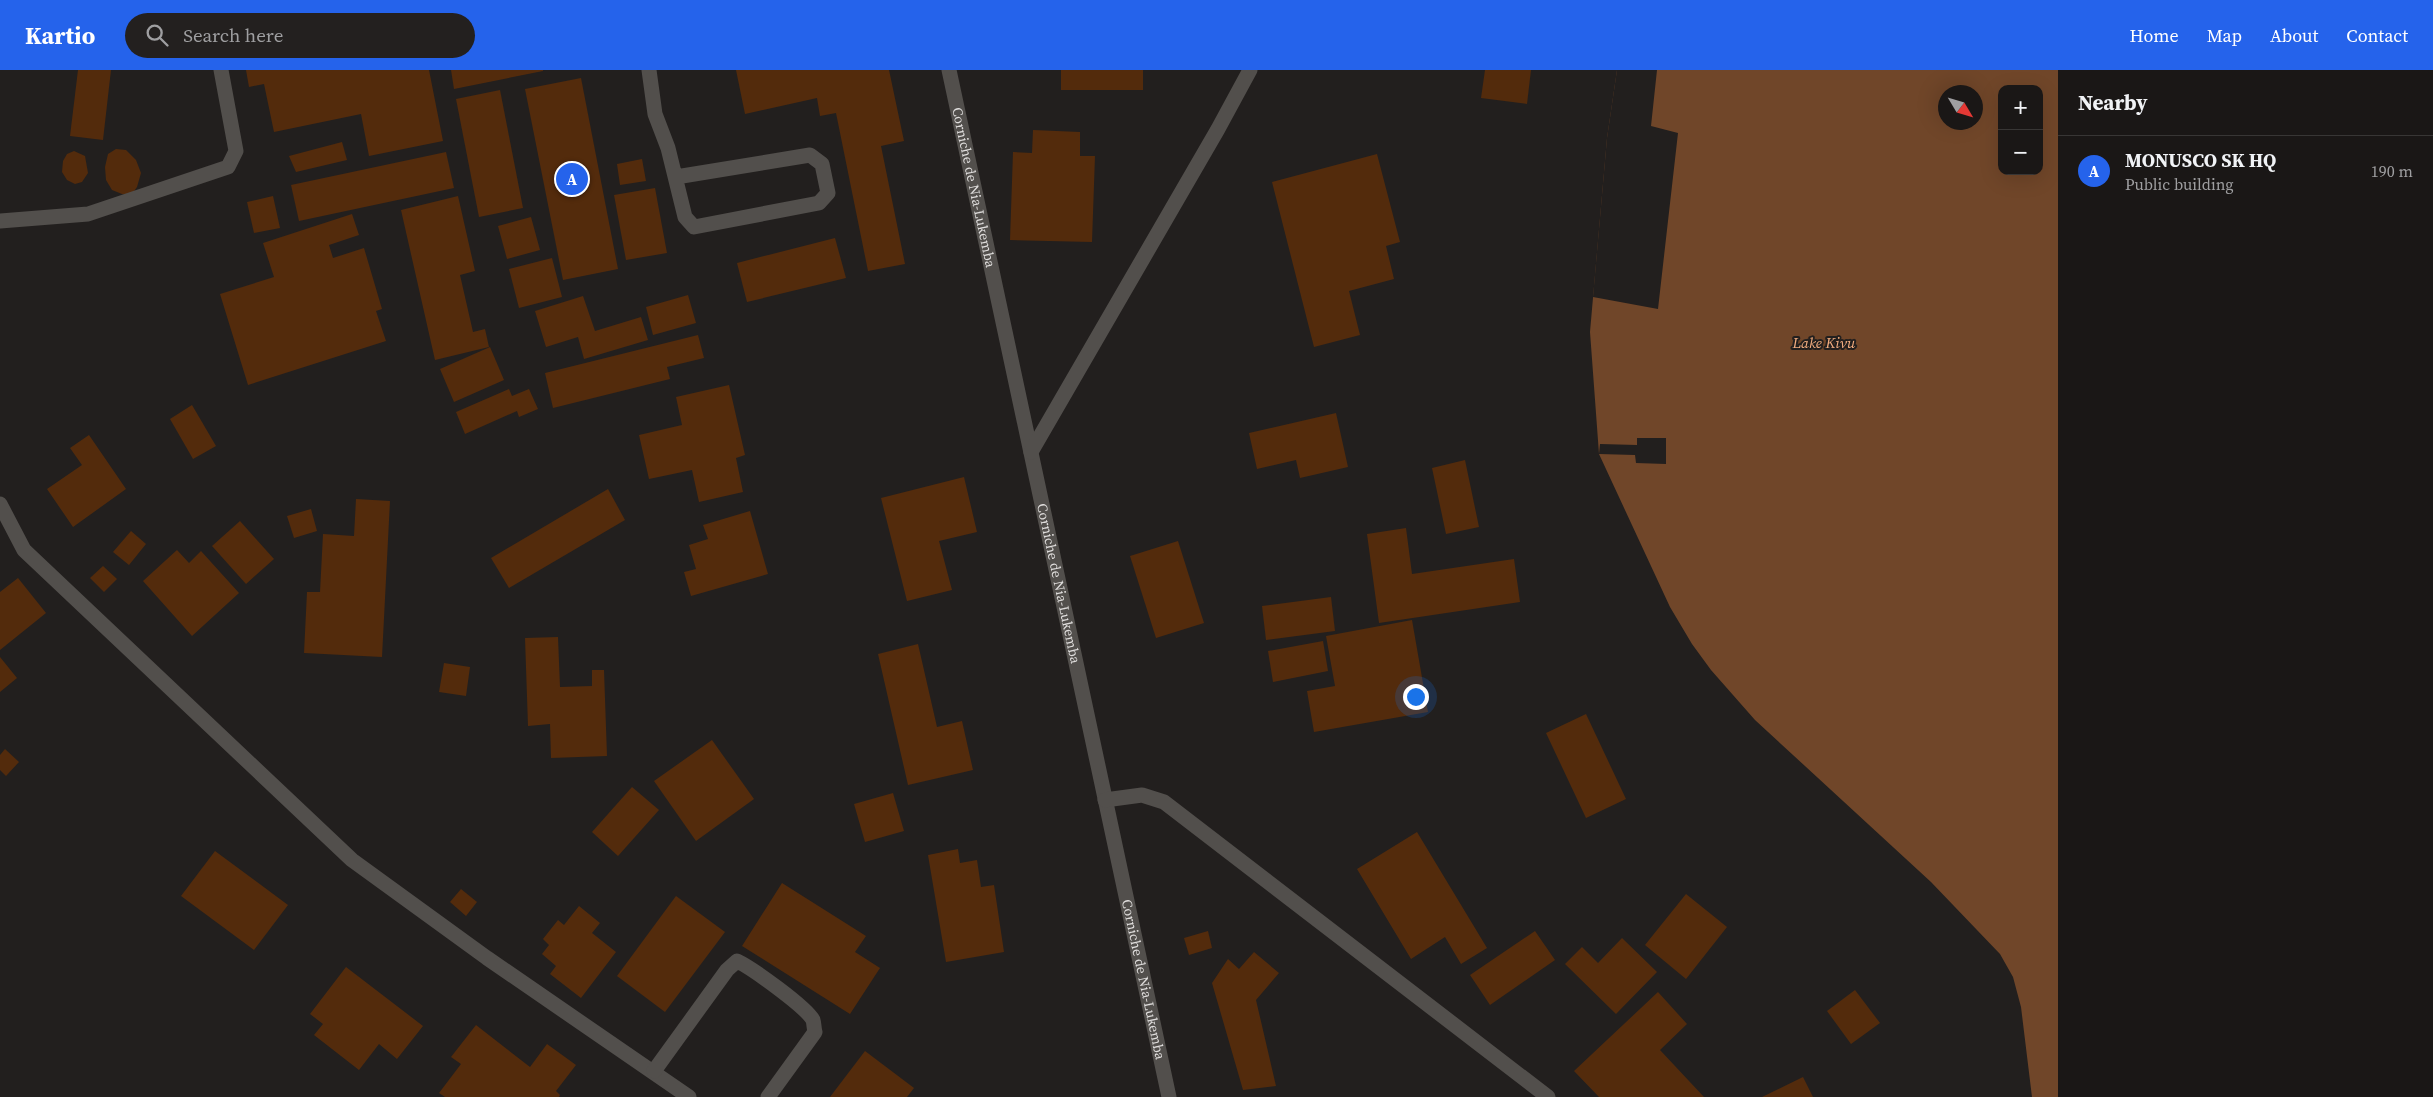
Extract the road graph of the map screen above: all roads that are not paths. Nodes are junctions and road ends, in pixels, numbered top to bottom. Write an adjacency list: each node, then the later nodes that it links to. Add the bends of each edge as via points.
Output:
1 (222, 70): 6 (street, via 236,151 228,167 88,214)
2 (650, 70): 5 (street, via 655,114)
3 (948, 70): 7 (street, Corniche de Nia-Lukemba)
4 (1250, 70): 7 (street)
5 (676, 178): 5 (street, via 810,155 822,164 828,193 819,204 694,228 685,217)
6 (0, 221)
7 (1030, 452): 9 (street, Corniche de Nia-Lukemba)
8 (0, 504): 10 (street, via 24,550 352,860 480,953)
9 (1105, 800): 13 (street, Corniche de Nia-Lukemba); 14 (street, via 1142,795 1164,802)
10 (654, 1071): 11 (street); 12 (street, via 727,970 737,961 749,967 813,1020 815,1032)
11 (689, 1097)
12 (768, 1097)
13 (1169, 1097)
14 (1548, 1097)

